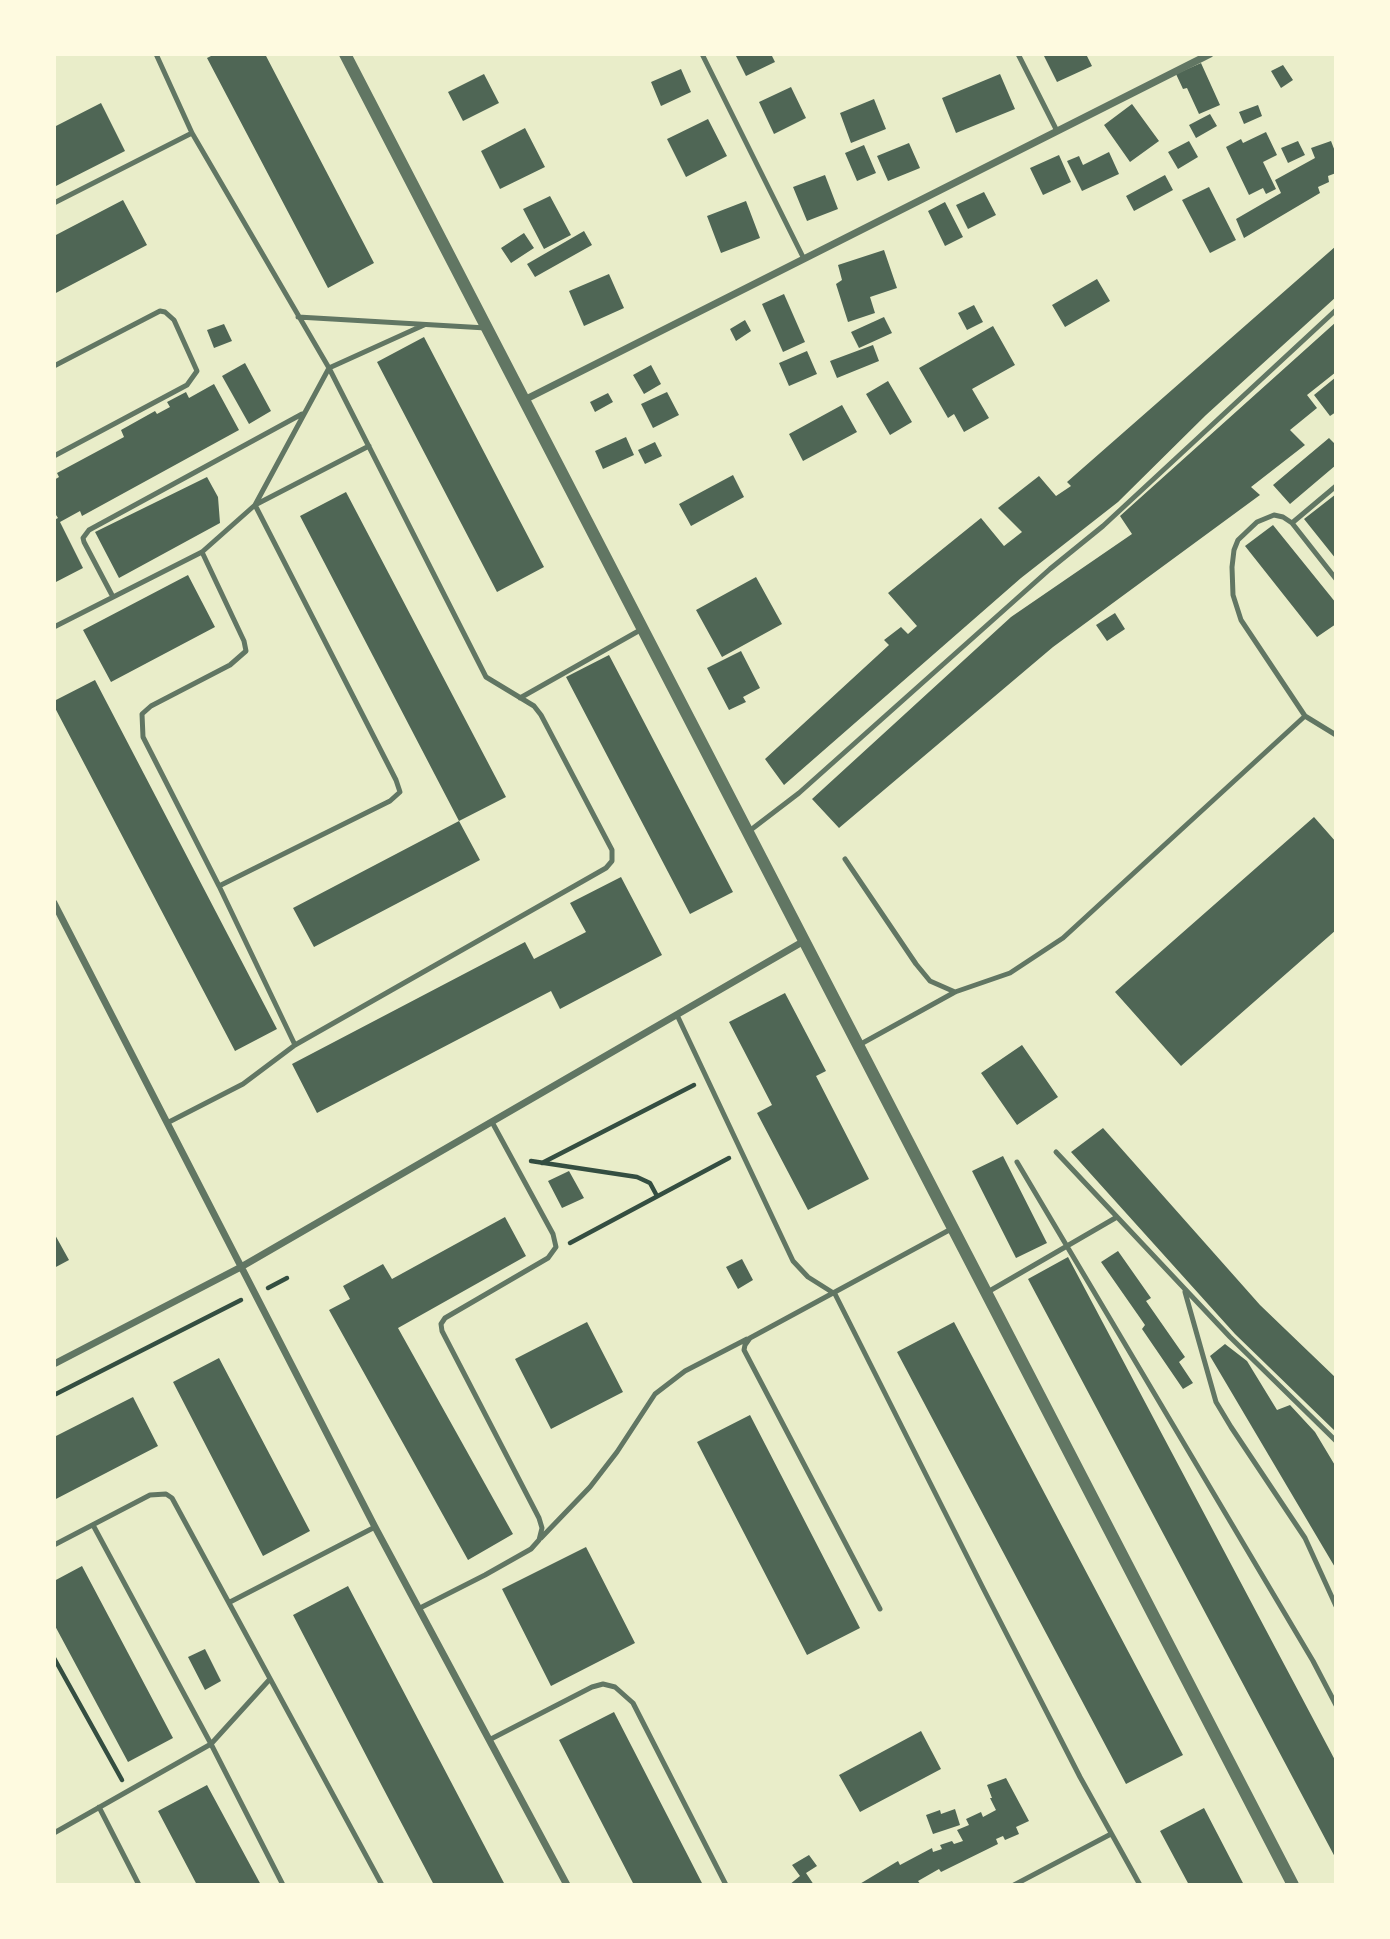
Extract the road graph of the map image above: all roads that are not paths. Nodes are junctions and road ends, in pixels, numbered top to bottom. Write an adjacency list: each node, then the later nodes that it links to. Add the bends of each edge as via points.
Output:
1 (156, 54): 7 (lane)
2 (345, 54): 13 (street)
3 (702, 54): 9 (lane)
4 (1018, 54): 6 (lane)
5 (1210, 54): 6 (street)
6 (1057, 131): 9 (street)
7 (192, 134): 8 (lane); 11 (lane)
8 (54, 204)
9 (804, 259): 16 (street)
10 (1336, 310): 31 (lane, via 1102,526 799,793)
11 (298, 317): 12 (lane); 15 (lane)
12 (424, 325): 13 (lane); 15 (lane)
13 (486, 328): 16 (street)
14 (54, 366): 19 (lane, via 165,312 174,320 197,371 187,385)
15 (329, 368): 17 (lane); 18 (lane)
16 (524, 400): 27 (street)
17 (304, 413): 21 (lane); 25 (lane, via 89,530 84,541)
18 (369, 446): 21 (lane); 28 (lane, via 486,677)
19 (54, 456)
20 (1336, 486): 22 (lane)
21 (255, 505): 23 (lane); 33 (lane, via 400,792)
22 (1292, 523): 24 (lane); 29 (lane, via 1283,517 1267,517 1238,540 1232,567 1233,595 1241,620)
23 (202, 552): 25 (lane); 33 (lane, via 246,651 230,665 151,706 142,715 141,726 142,737)
24 (1336, 579)
25 (113, 597): 26 (lane)
26 (54, 627)
27 (642, 629): 28 (lane); 31 (street)
28 (520, 698): 38 (lane, via 541,715 612,850 612,861)
29 (1305, 716): 30 (lane); 36 (lane, via 1063,938 1010,973)
30 (1336, 736)
31 (748, 832): 35 (street)
32 (845, 859): 36 (lane, via 930,981)
33 (219, 886): 38 (lane)
34 (54, 903): 41 (street)
35 (804, 941): 37 (street); 39 (street)
36 (956, 992): 39 (lane)
37 (677, 1015): 40 (street); 49 (lane, via 793,1261 808,1277)
38 (295, 1045): 41 (lane, via 243,1084)
39 (858, 1046): 45 (street)
40 (492, 1122): 47 (street); 56 (lane, via 553,1234 554,1251 441,1324 539,1518)
41 (167, 1123): 47 (street)
42 (1056, 1152): 44 (lane)
43 (1017, 1162): 46 (lane)
44 (1117, 1217): 46 (lane); 48 (lane)
45 (953, 1228): 49 (lane); 50 (street)
46 (1068, 1247): 50 (lane); 63 (lane)
47 (241, 1267): 52 (street); 55 (street)
48 (1185, 1289): 53 (lane); 59 (lane, via 1216,1402 1305,1538)
49 (835, 1293): 51 (lane); 68 (lane)
50 (986, 1293): 76 (street)
51 (750, 1338): 56 (lane, via 685,1371 655,1394 610,1461); 61 (lane, via 744,1350)
52 (54, 1364)
53 (1334, 1440)
54 (93, 1525): 57 (lane); 58 (lane, via 150,1495 166,1494); 65 (lane)
55 (375, 1527): 58 (lane); 60 (street)
56 (539, 1540): 60 (lane, via 510,1562)
57 (54, 1545)
58 (230, 1602): 62 (lane)
59 (1336, 1606)
60 (420, 1608): 64 (street)
61 (880, 1609)
62 (270, 1679): 65 (lane); 71 (lane)
63 (1336, 1704)
64 (489, 1740): 72 (street); 73 (lane, via 592,1686 615,1687 633,1703)
65 (211, 1744): 66 (lane); 70 (lane)
66 (99, 1808): 67 (lane); 69 (lane)
67 (54, 1833)
68 (1111, 1834): 74 (lane); 75 (lane)
69 (139, 1885)
70 (283, 1885)
71 (382, 1885)
72 (567, 1885)
73 (726, 1885)
74 (1014, 1885)
75 (1140, 1885)
76 (1293, 1885)

